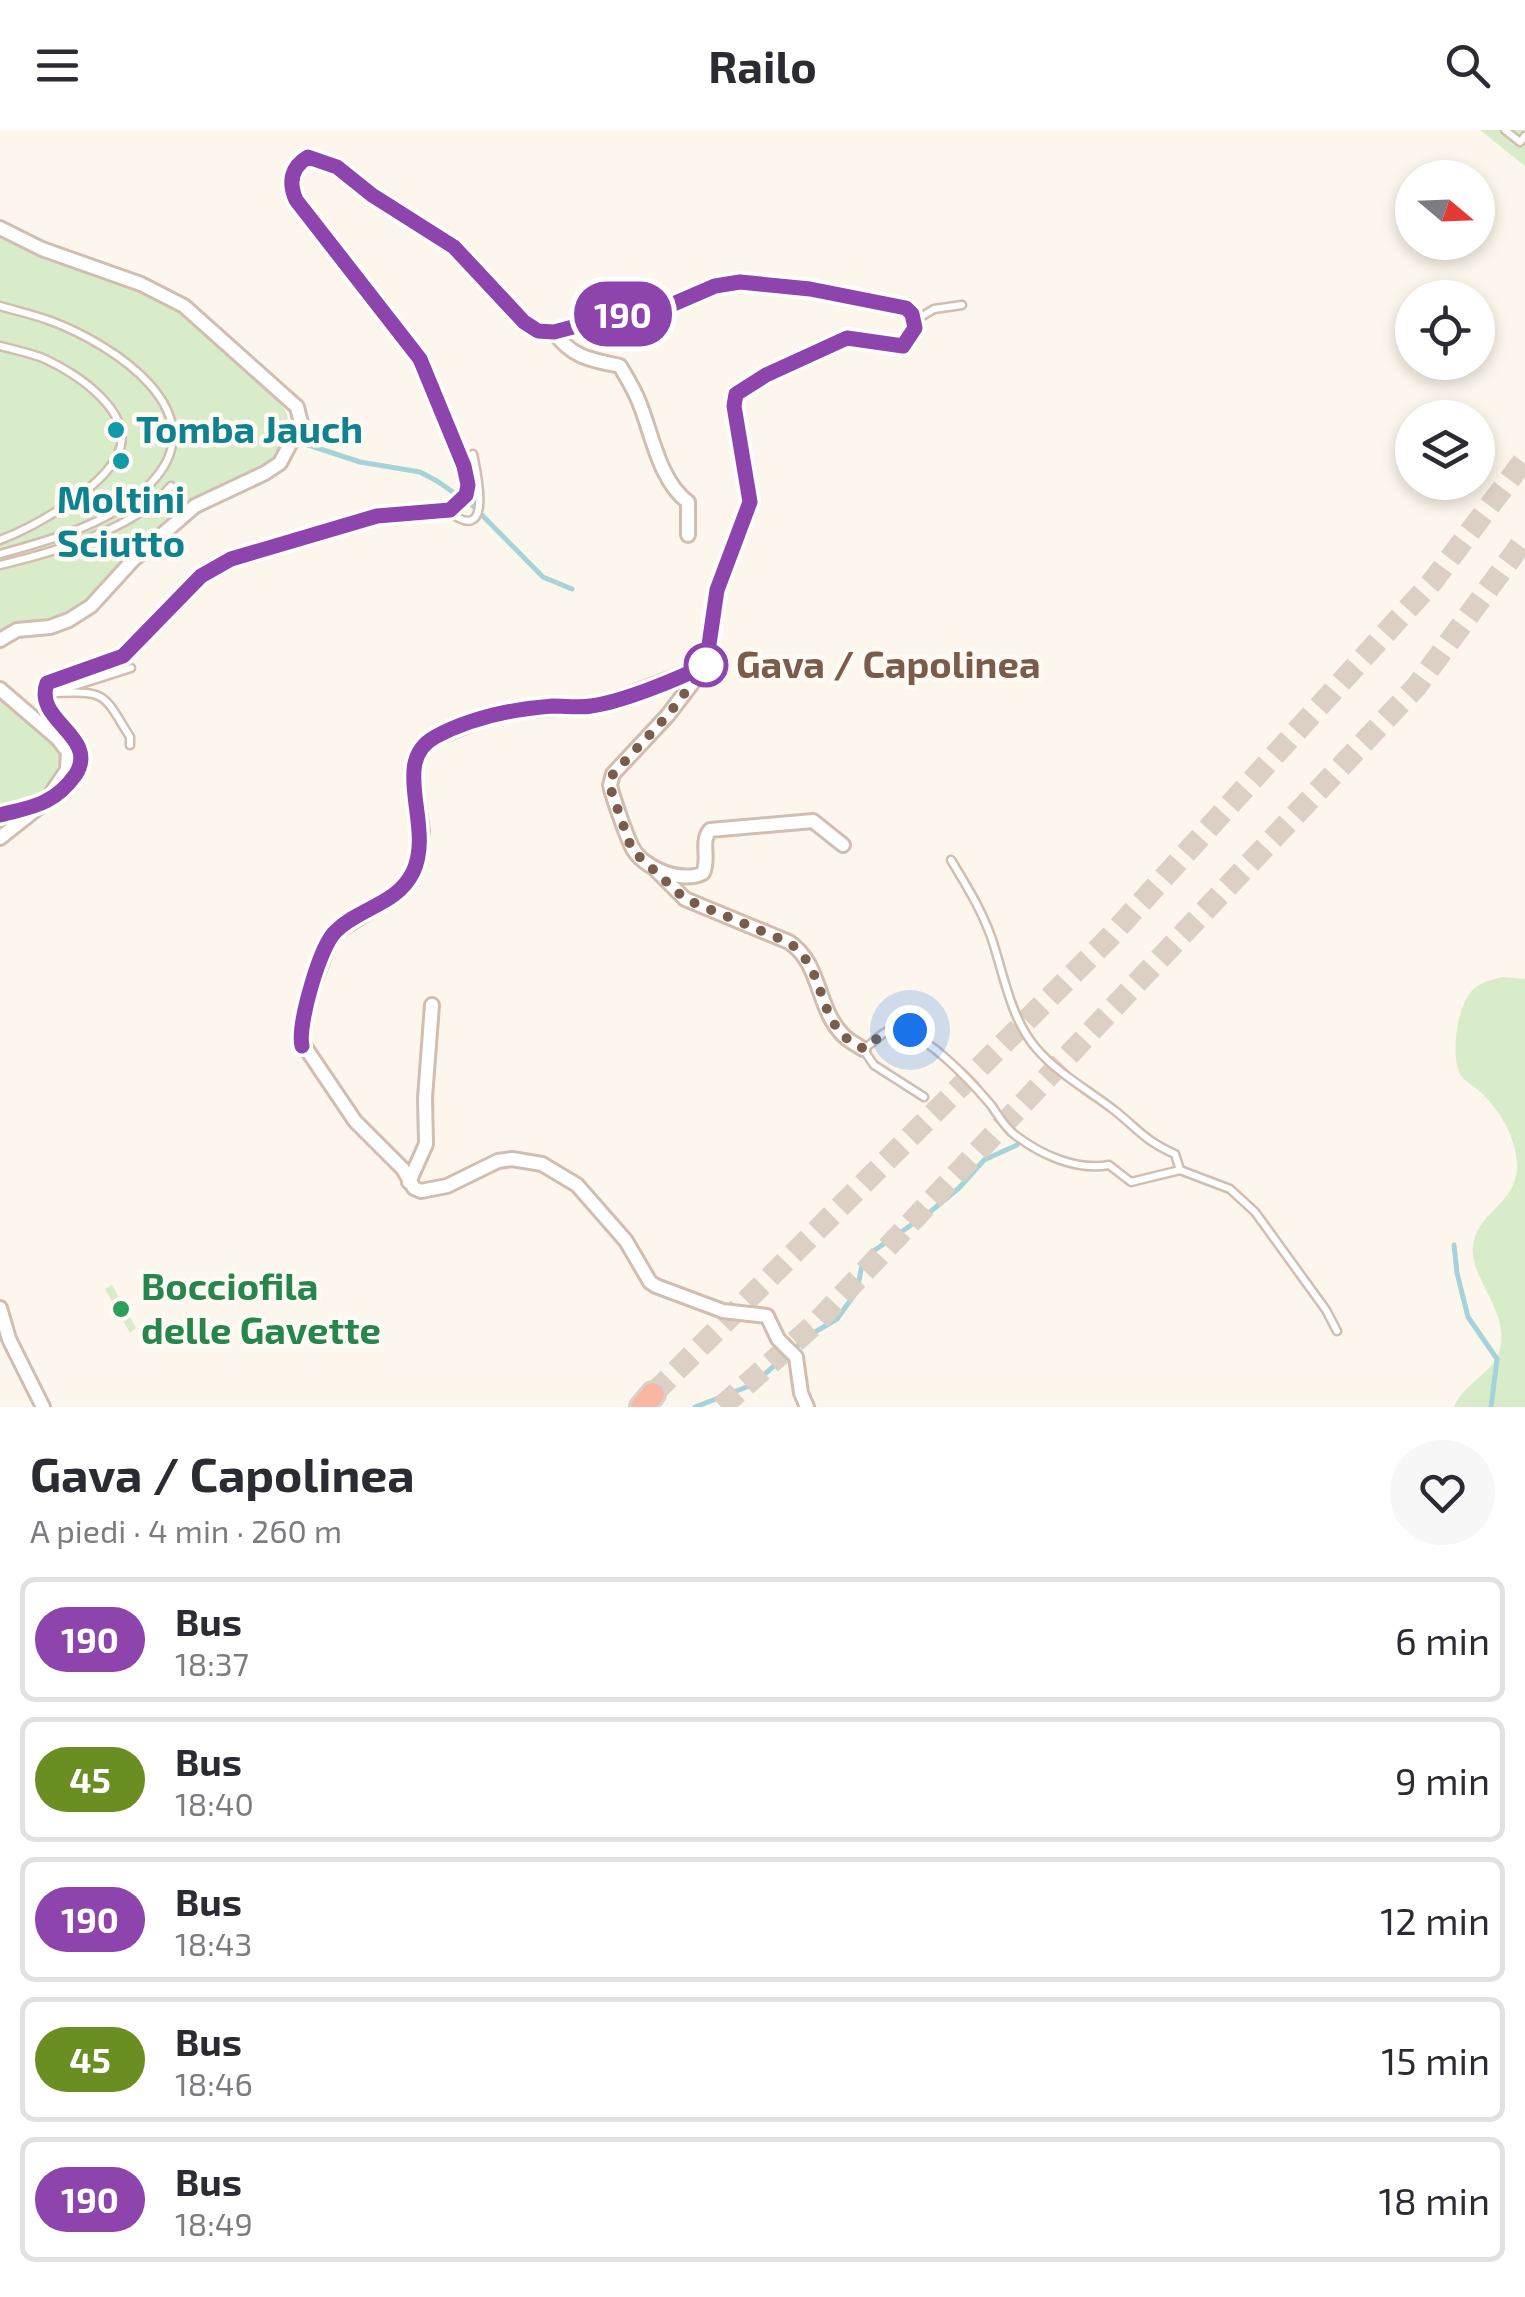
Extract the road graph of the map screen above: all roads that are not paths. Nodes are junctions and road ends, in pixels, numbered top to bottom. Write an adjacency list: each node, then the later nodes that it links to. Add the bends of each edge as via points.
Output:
1 (1506, 130): 2 (lane, via 1520,142)
2 (1525, 136)
3 (0, 228): 16 (street, via 184,306 297,407 301,423 280,463 195,506 91,606 69,620)
4 (962, 305): 6 (lane, via 934,309)
5 (0, 306): 14 (lane, via 81,334 133,367 167,409 174,439 162,470 134,497 94,522)
6 (914, 321): 7 (street, via 906,308 740,282 664,308); 17 (street, via 903,346 847,338 736,394 750,502 717,590)
7 (554, 332): 11 (street, via 532,328 454,247 337,167 308,157 297,165 291,181 296,200 420,359 444,410 468,485 463,500); 12 (street, via 578,356 620,366 662,464 688,502)
8 (0, 346): 13 (lane, via 78,377 118,418 121,437 119,453 85,491)
9 (472, 454): 11 (lane, via 480,510 464,520)
10 (171, 486): 15 (lane, via 135,515 89,538)
11 (446, 510): 20 (street, via 377,516 215,567 123,656 47,683)
12 (688, 535)
13 (0, 540)
14 (0, 554)
15 (0, 565)
16 (0, 640)
17 (706, 665): 27 (street, via 610,785 632,850); 32 (street, via 604,704 497,713 427,742 414,760 422,831 414,869 398,893 332,935 300,1034 355,1121)
18 (131, 668): 20 (lane)
19 (0, 688): 22 (street, via 68,752 66,770)
20 (51, 698): 21 (lane, via 103,696); 22 (street, via 82,762 69,784)
21 (130, 745)
22 (46, 802): 23 (street); 24 (street)
23 (0, 815)
24 (0, 838)
25 (843, 845): 27 (street, via 813,821 747,825 710,830 704,839 706,868 698,876)
26 (951, 860): 31 (lane, via 976,902 1036,1048 1150,1143 1175,1154)
27 (652, 867): 29 (street, via 685,899 804,952 833,1021)
28 (432, 1005): 32 (street, via 426,1144)
29 (864, 1049): 30 (lane, via 874,1065); 31 (lane, via 888,1030 910,1030 988,1101 1013,1134 1046,1154 1081,1167 1109,1165 1130,1182)
30 (924, 1097)
31 (1180, 1170): 34 (lane, via 1230,1190 1255,1212)
32 (410, 1182): 36 (street, via 418,1190 437,1188 512,1158 555,1170 626,1240 650,1282 723,1311 770,1318 778,1340 796,1357)
33 (0, 1308): 35 (street, via 8,1339)
34 (1337, 1331)
35 (43, 1407)
36 (807, 1407)

